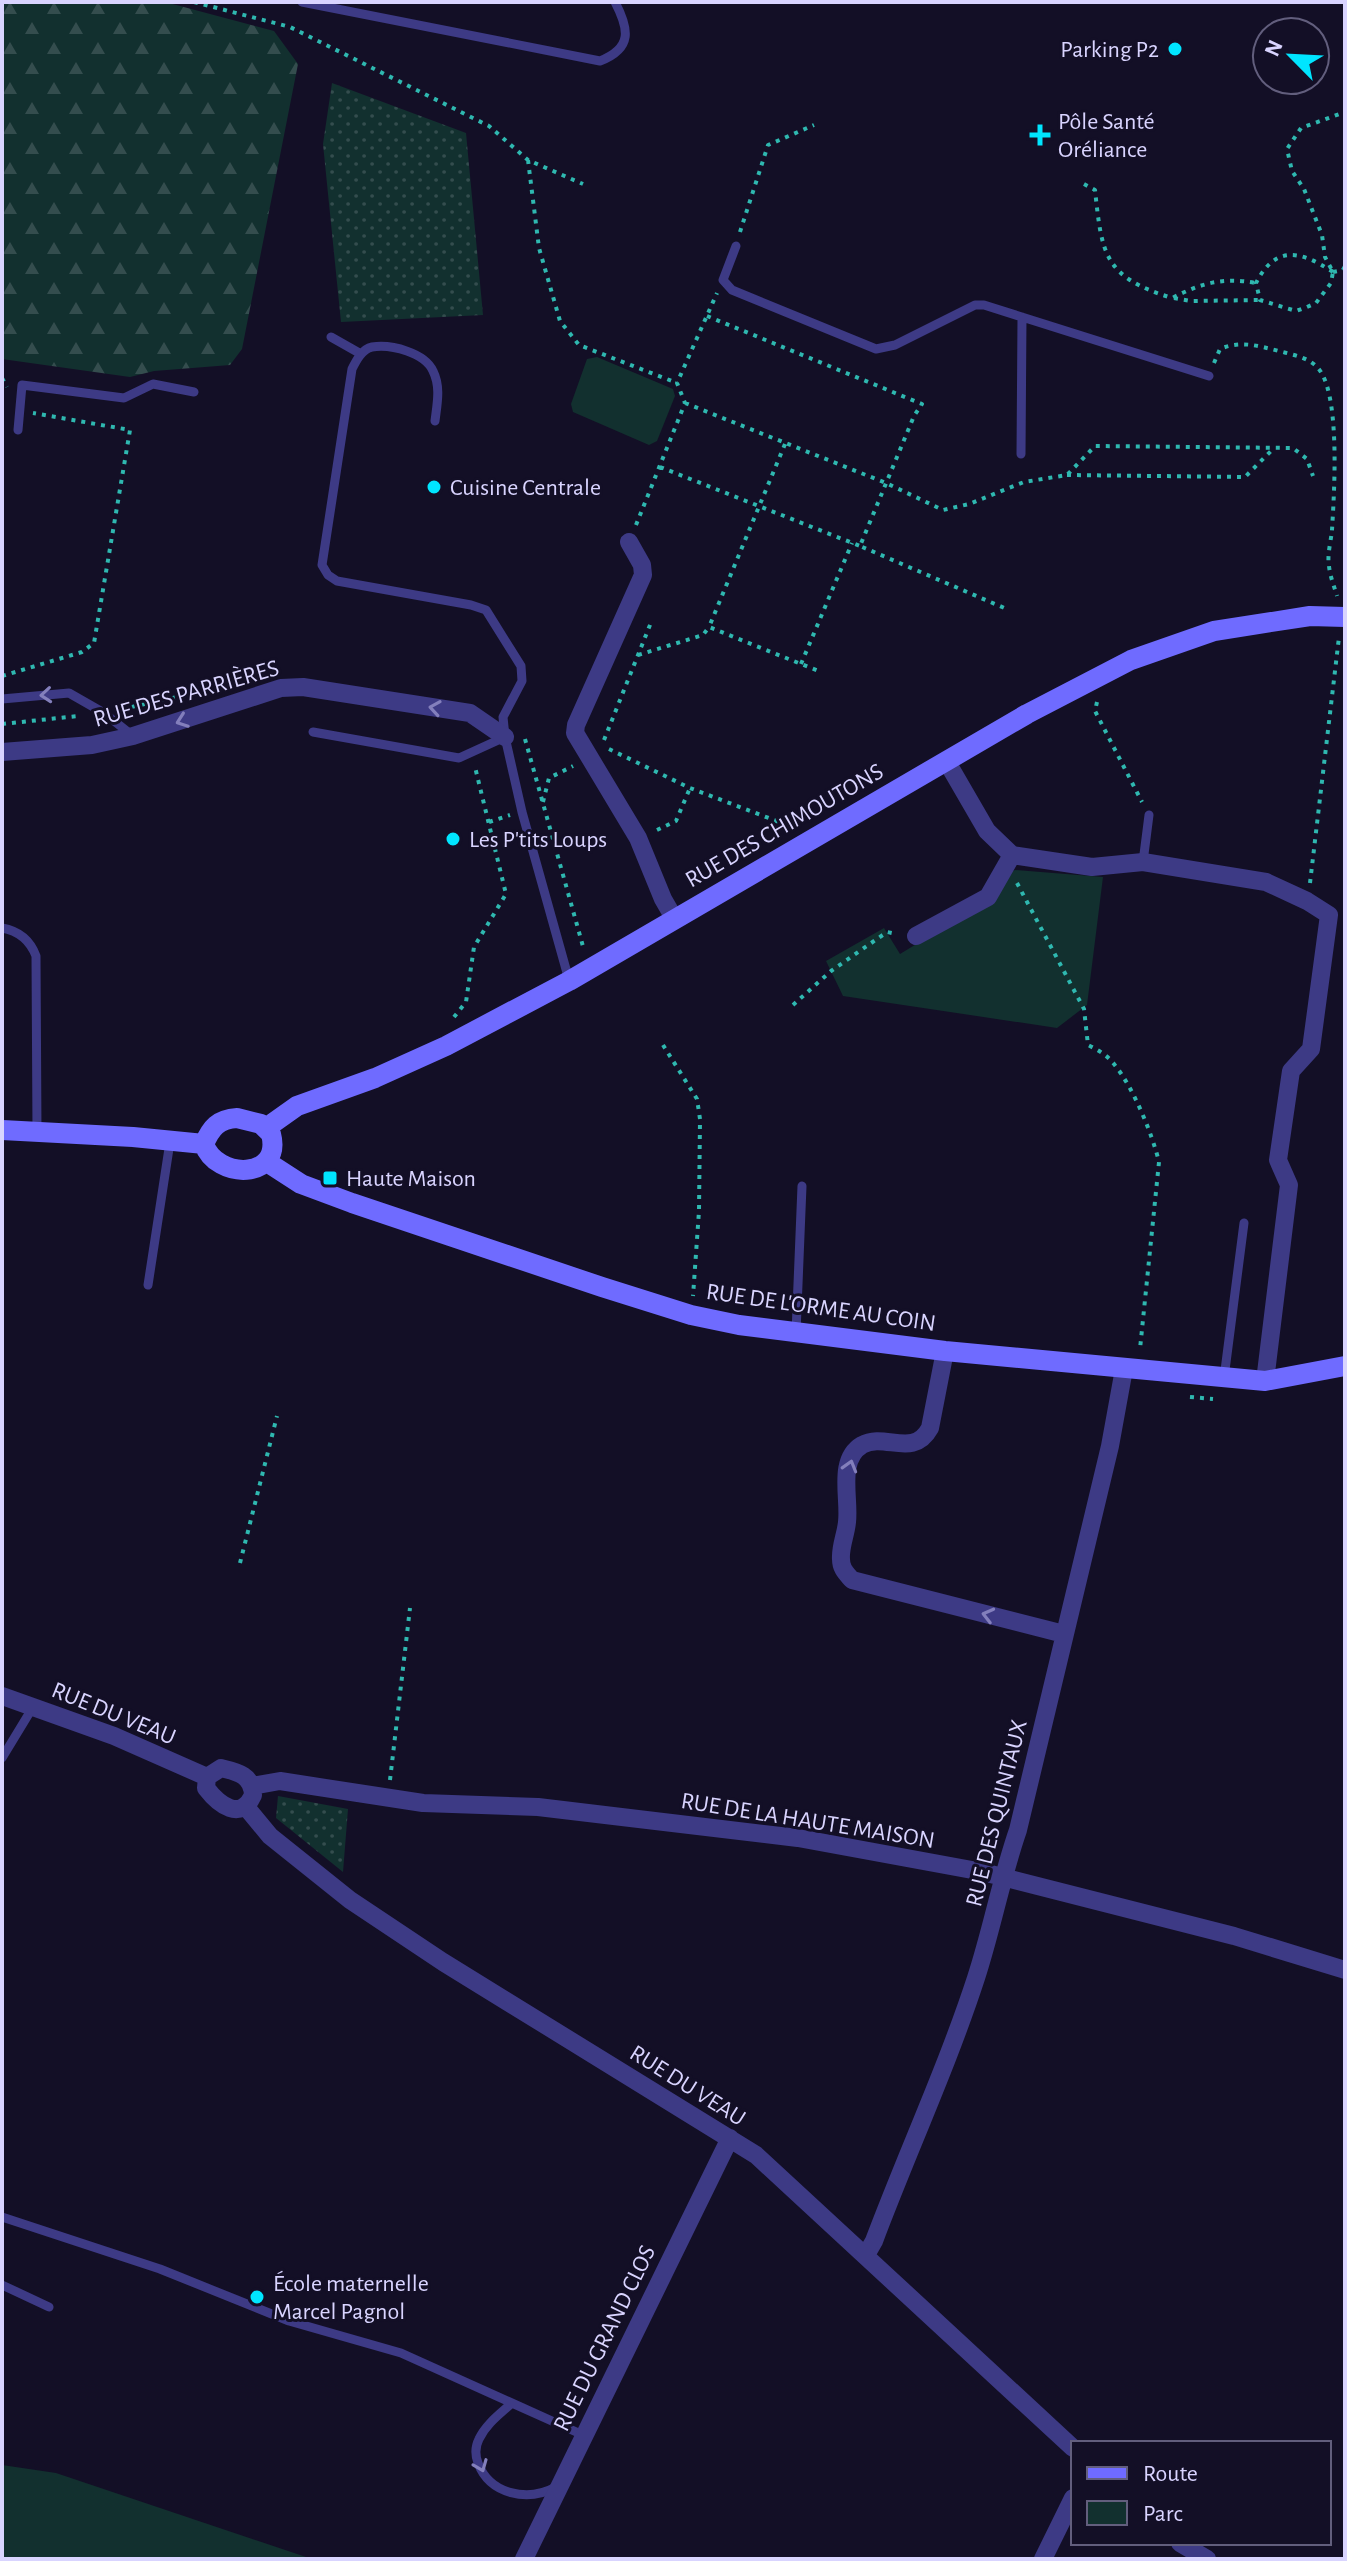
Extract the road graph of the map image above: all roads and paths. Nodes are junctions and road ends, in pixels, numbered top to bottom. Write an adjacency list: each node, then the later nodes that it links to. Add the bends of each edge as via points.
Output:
1 (194, 2): 6 (path, via 290,27 489,126)
2 (302, 2): 3 (lane, via 600,61 616,55 625,39 626,24)
3 (615, 2)
4 (1345, 112): 11 (path, via 1301,128 1287,149)
5 (814, 125): 9 (path, via 768,145)
6 (528, 160): 7 (path); 22 (path, via 539,248 560,321 579,345)
7 (583, 184)
8 (1084, 184): 14 (path, via 1095,190 1103,250 1110,263 1134,283)
9 (736, 246): 12 (lane)
10 (1345, 266): 11 (path)
11 (1333, 272): 13 (path, via 1309,259 1282,254 1266,265); 15 (path, via 1331,283 1307,307 1296,311)
12 (723, 280): 16 (path); 17 (lane, via 732,290 876,349 895,345 975,305)
13 (1256, 283): 14 (path, via 1204,283); 15 (path)
14 (1172, 298): 15 (path)
15 (1260, 300)
16 (707, 316): 22 (path); 34 (path, via 922,404)
17 (1022, 317): 20 (lane); 30 (lane)
18 (331, 337): 19 (lane)
19 (361, 354): 26 (lane, via 372,347 391,348 423,359 439,388); 50 (lane, via 352,369 322,565 337,581 486,610 521,666 522,681 503,717)
20 (1209, 376): 40 (path, via 1220,349 1246,343 1303,358 1324,376 1335,478 1328,565)
21 (2, 378): 25 (path)
22 (677, 383): 24 (path)
23 (194, 392): 25 (lane, via 153,384 124,398 22,385)
24 (685, 403): 28 (path); 31 (path)
25 (20, 410): 27 (lane); 45 (path, via 130,430 94,643 82,652)
26 (435, 421)
27 (18, 430)
28 (785, 444): 34 (path); 35 (path)
29 (1274, 448): 32 (path, via 1245,477); 32 (path, via 1095,446); 33 (path, via 1293,448 1307,459)
30 (1021, 454)
31 (660, 467): 35 (path); 36 (path)
32 (1067, 475): 34 (path, via 1024,482 943,510)
33 (1313, 476)
34 (886, 483): 38 (path)
35 (759, 507): 37 (path); 41 (path)
36 (629, 542): 60 (street, via 643,575 575,733)
37 (852, 543): 38 (path); 43 (path)
38 (860, 546): 39 (path)
39 (1009, 610)
40 (1341, 617): 54 (main road, RUE DES CHIMOUTONS, via 1310,616 1214,631 1173,644 1051,701); 63 (path)
41 (709, 627): 42 (path, via 703,635); 43 (path)
42 (638, 655)
43 (801, 664): 44 (path)
44 (821, 672)
45 (2, 676)
46 (2, 699): 49 (lane, one-way to 46, via 69,693)
47 (1097, 699): 57 (path, via 1095,711)
48 (313, 732): 50 (lane, via 459,758)
49 (133, 736): 50 (street, RUE DES PARRIÈRES, one-way to 49, via 470,713 303,687 281,688); 52 (street, RUE DES PARRIÈRES)
50 (505, 737): 67 (lane)
51 (602, 745): 55 (path)
52 (2, 752)
53 (473, 760): 58 (path)
54 (947, 762): 61 (street, via 987,831); 64 (main road, RUE DES CHIMOUTONS)
55 (690, 788): 59 (path, via 787,825); 60 (path, via 676,821)
56 (514, 814): 58 (path)
57 (1149, 815): 62 (lane)
58 (489, 822): 69 (path, via 506,894 474,947 466,1002)
59 (794, 834)
60 (638, 838): 64 (street)
61 (1012, 855): 62 (street, via 1092,867); 66 (street, via 988,897); 84 (path, via 1010,871 1084,1009 1088,1045 1115,1065 1159,1162)
62 (1143, 862): 63 (street, via 1266,882)
63 (1307, 901): 86 (street, via 1329,915 1311,1049 1291,1071 1278,1160 1289,1185)
64 (674, 918): 67 (main road, RUE DES CHIMOUTONS)
65 (2, 928): 73 (lane, via 25,938 36,956)
66 (916, 936): 68 (path, via 887,932)
67 (569, 981): 71 (main road, RUE DES CHIMOUTONS, via 446,1046 297,1106)
68 (793, 1005)
69 (450, 1022)
70 (663, 1045): 80 (path, via 697,1099 700,1119)
71 (266, 1128): 75 (main road, via 228,1119 213,1127); 76 (main road, via 273,1141)
72 (2, 1130): 73 (main road)
73 (37, 1132): 74 (main road)
74 (171, 1140): 75 (main road); 79 (lane)
75 (204, 1144): 76 (main road, via 215,1162 234,1168 253,1169)
76 (267, 1162): 80 (main road, RUE DE L'ORME AU COIN, via 301,1184 352,1203)
77 (802, 1186): 81 (lane)
78 (1244, 1223): 85 (lane)
79 (148, 1285)
80 (691, 1315): 81 (main road, RUE DE L'ORME AU COIN)
81 (796, 1333): 82 (main road, RUE DE L'ORME AU COIN)
82 (945, 1351): 84 (main road, RUE DE L'ORME AU COIN); 90 (street, one-way to 82, via 852,1580 843,1570 846,1472 852,1456 871,1442 924,1439)
83 (1345, 1366): 86 (main road, RUE DE L'ORME AU COIN)
84 (1131, 1370): 85 (main road, RUE DE L'ORME AU COIN); 90 (street, RUE DES QUINTAUX)
85 (1224, 1378): 86 (main road, RUE DE L'ORME AU COIN)
86 (1265, 1381)
87 (277, 1416): 88 (path)
88 (240, 1563)
89 (410, 1608): 96 (path)
90 (1064, 1634): 98 (street, RUE DES QUINTAUX)
91 (2, 1696): 92 (street, RUE DU VEAU)
92 (33, 1707): 93 (lane); 94 (street, RUE DU VEAU)
93 (2, 1758)
94 (207, 1777): 95 (street, RUE DU VEAU, via 221,1768 242,1773); 97 (street, via 212,1797 227,1807)
95 (252, 1786): 96 (street, RUE DE LA HAUTE MAISON, via 280,1781); 97 (street)
96 (387, 1798): 98 (street, RUE DE LA HAUTE MAISON, via 538,1807 798,1838)
97 (246, 1807): 100 (street, RUE DU VEAU, via 270,1836 350,1900)
98 (1002, 1878): 99 (street, RUE DE LA HAUTE MAISON, via 1234,1936); 102 (street, RUE DES QUINTAUX, via 975,1981)
99 (1345, 1970)
100 (730, 2138): 102 (street, RUE DU VEAU, via 756,2155); 106 (street, RUE DU GRAND CLOS)
101 (2, 2217): 105 (lane, via 160,2269 289,2321 401,2353)
102 (866, 2255): 107 (street, RUE DU VEAU)
103 (2, 2285): 104 (lane)
104 (49, 2307)
105 (516, 2405): 106 (lane); 108 (lane, one-way to 108, via 489,2423 478,2441 475,2455 482,2473 491,2485 517,2494)
106 (583, 2435): 108 (street, RUE DU GRAND CLOS)
107 (1071, 2446)
108 (559, 2486): 111 (street, RUE DU GRAND CLOS)
109 (1071, 2502): 112 (street)
110 (1183, 2545): 113 (street)
111 (524, 2559)
112 (1043, 2559)
113 (1207, 2559)

